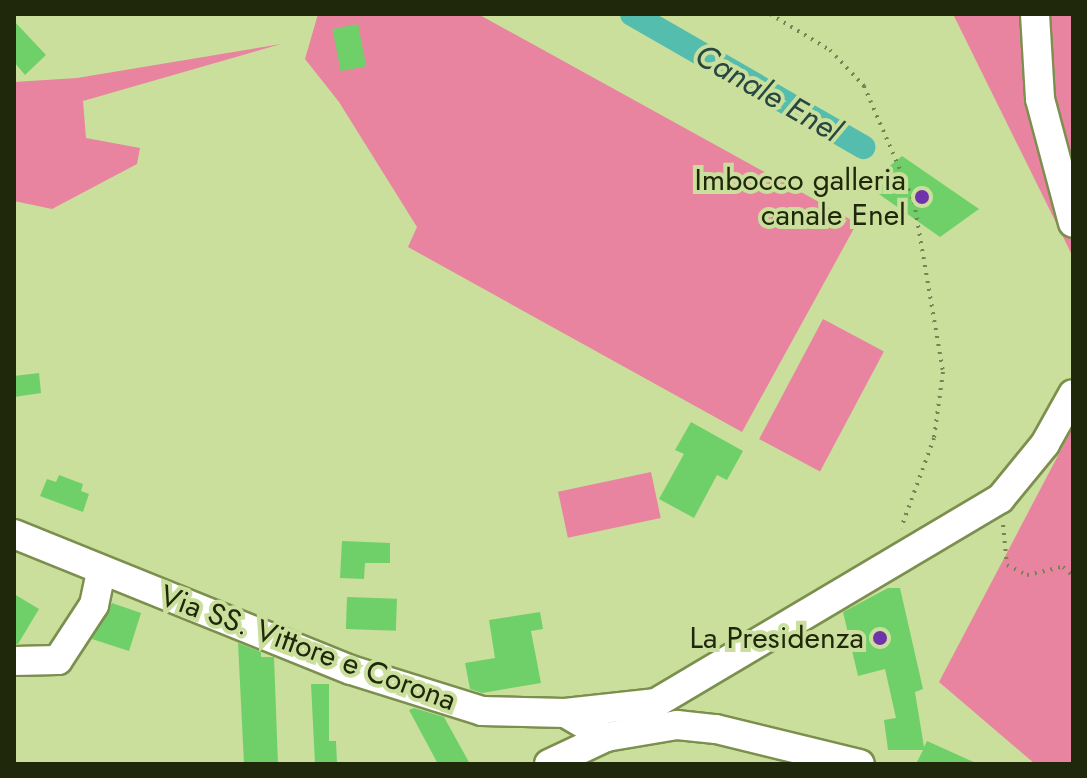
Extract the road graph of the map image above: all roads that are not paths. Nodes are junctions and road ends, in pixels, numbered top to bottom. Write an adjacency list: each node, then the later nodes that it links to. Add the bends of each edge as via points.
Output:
1 (1035, 14): 2 (street, via 1040,99)
2 (1073, 223)
3 (1073, 394): 7 (street, via 1045,444 1000,499)
4 (14, 534): 5 (street, Via SS. Vittore e Corona)
5 (101, 571): 6 (street, via 94,605 58,660); 8 (street, Via SS. Vittore e Corona, via 351,670 482,711)
6 (14, 661)
7 (656, 703): 8 (street); 9 (street)
8 (565, 713): 10 (street, Via SS. Vittore e Corona)
9 (638, 728): 10 (street); 12 (street, via 716,729)
10 (606, 737): 11 (street)
11 (549, 764)
12 (860, 764)

